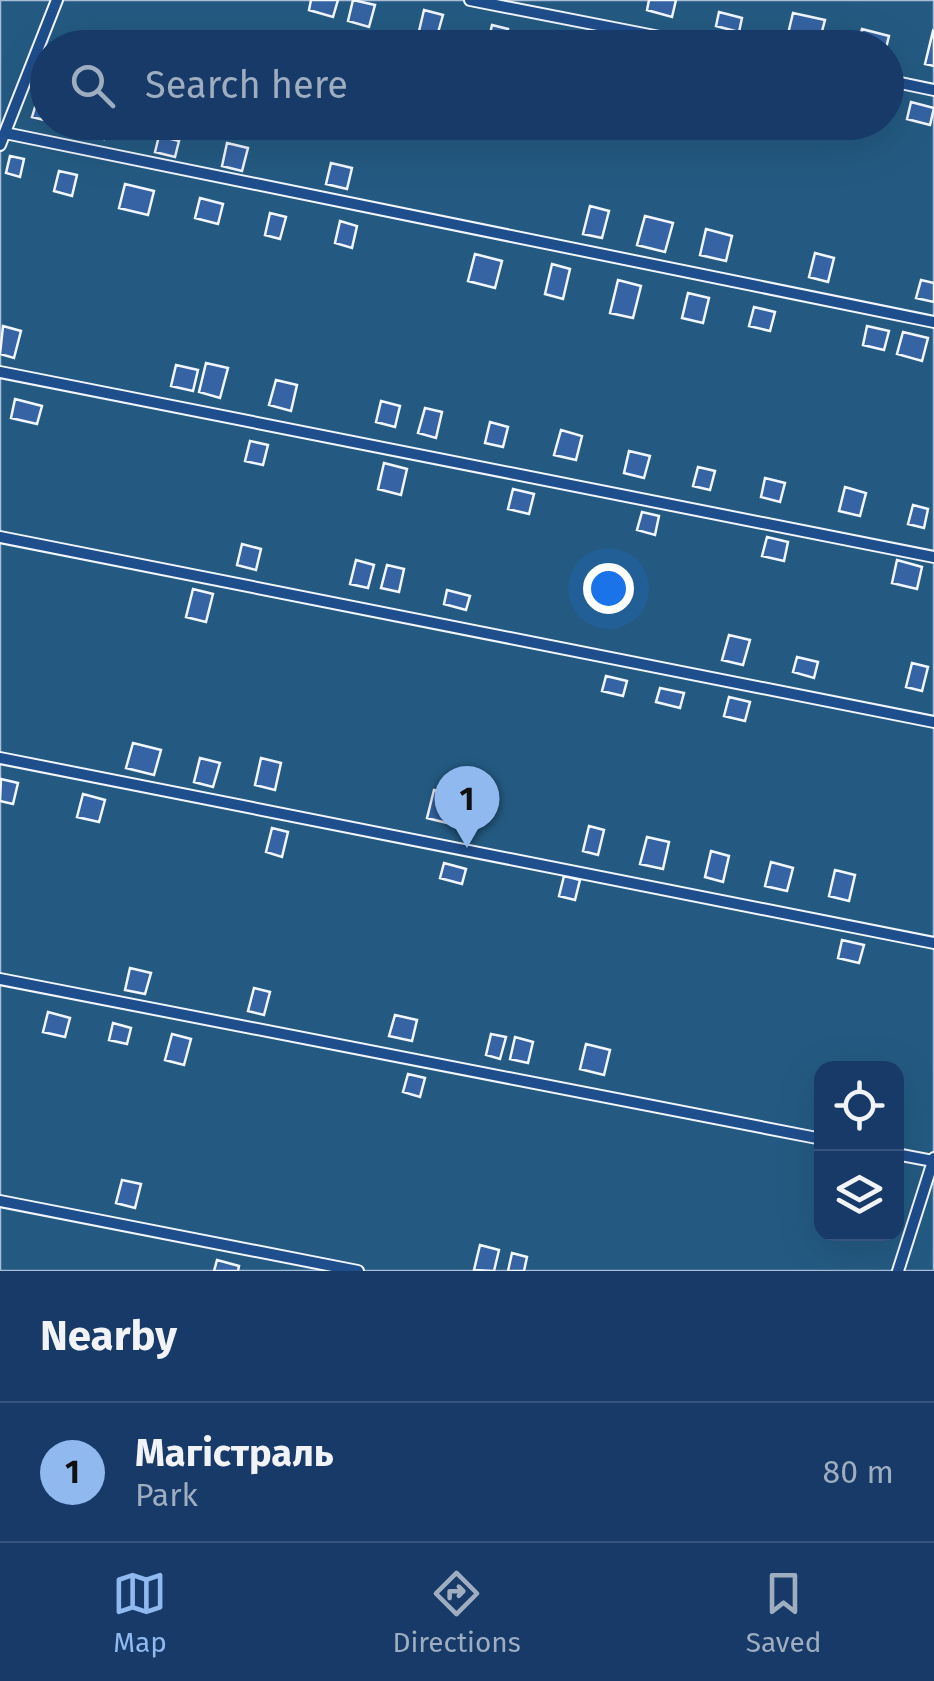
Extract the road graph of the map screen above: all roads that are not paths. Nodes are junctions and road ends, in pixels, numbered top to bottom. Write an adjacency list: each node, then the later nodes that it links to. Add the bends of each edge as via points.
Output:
1 (57, 0): 3 (lane)
2 (470, 0): 4 (lane)
3 (45, 30)
4 (624, 30)
5 (30, 69): 8 (lane)
6 (904, 84): 7 (lane)
7 (934, 90)
8 (5, 133): 9 (lane); 11 (lane)
9 (30, 138)
10 (39, 140): 12 (lane)
11 (0, 145)
12 (934, 322)
13 (0, 372): 15 (lane)
14 (0, 537): 16 (lane)
15 (934, 557)
16 (934, 722)
17 (0, 758): 18 (lane)
18 (934, 943)
19 (0, 979): 20 (lane)
20 (814, 1137)
21 (904, 1155): 22 (lane)
22 (934, 1160): 25 (lane)
23 (0, 1202): 24 (lane)
24 (358, 1271)
25 (898, 1271)

